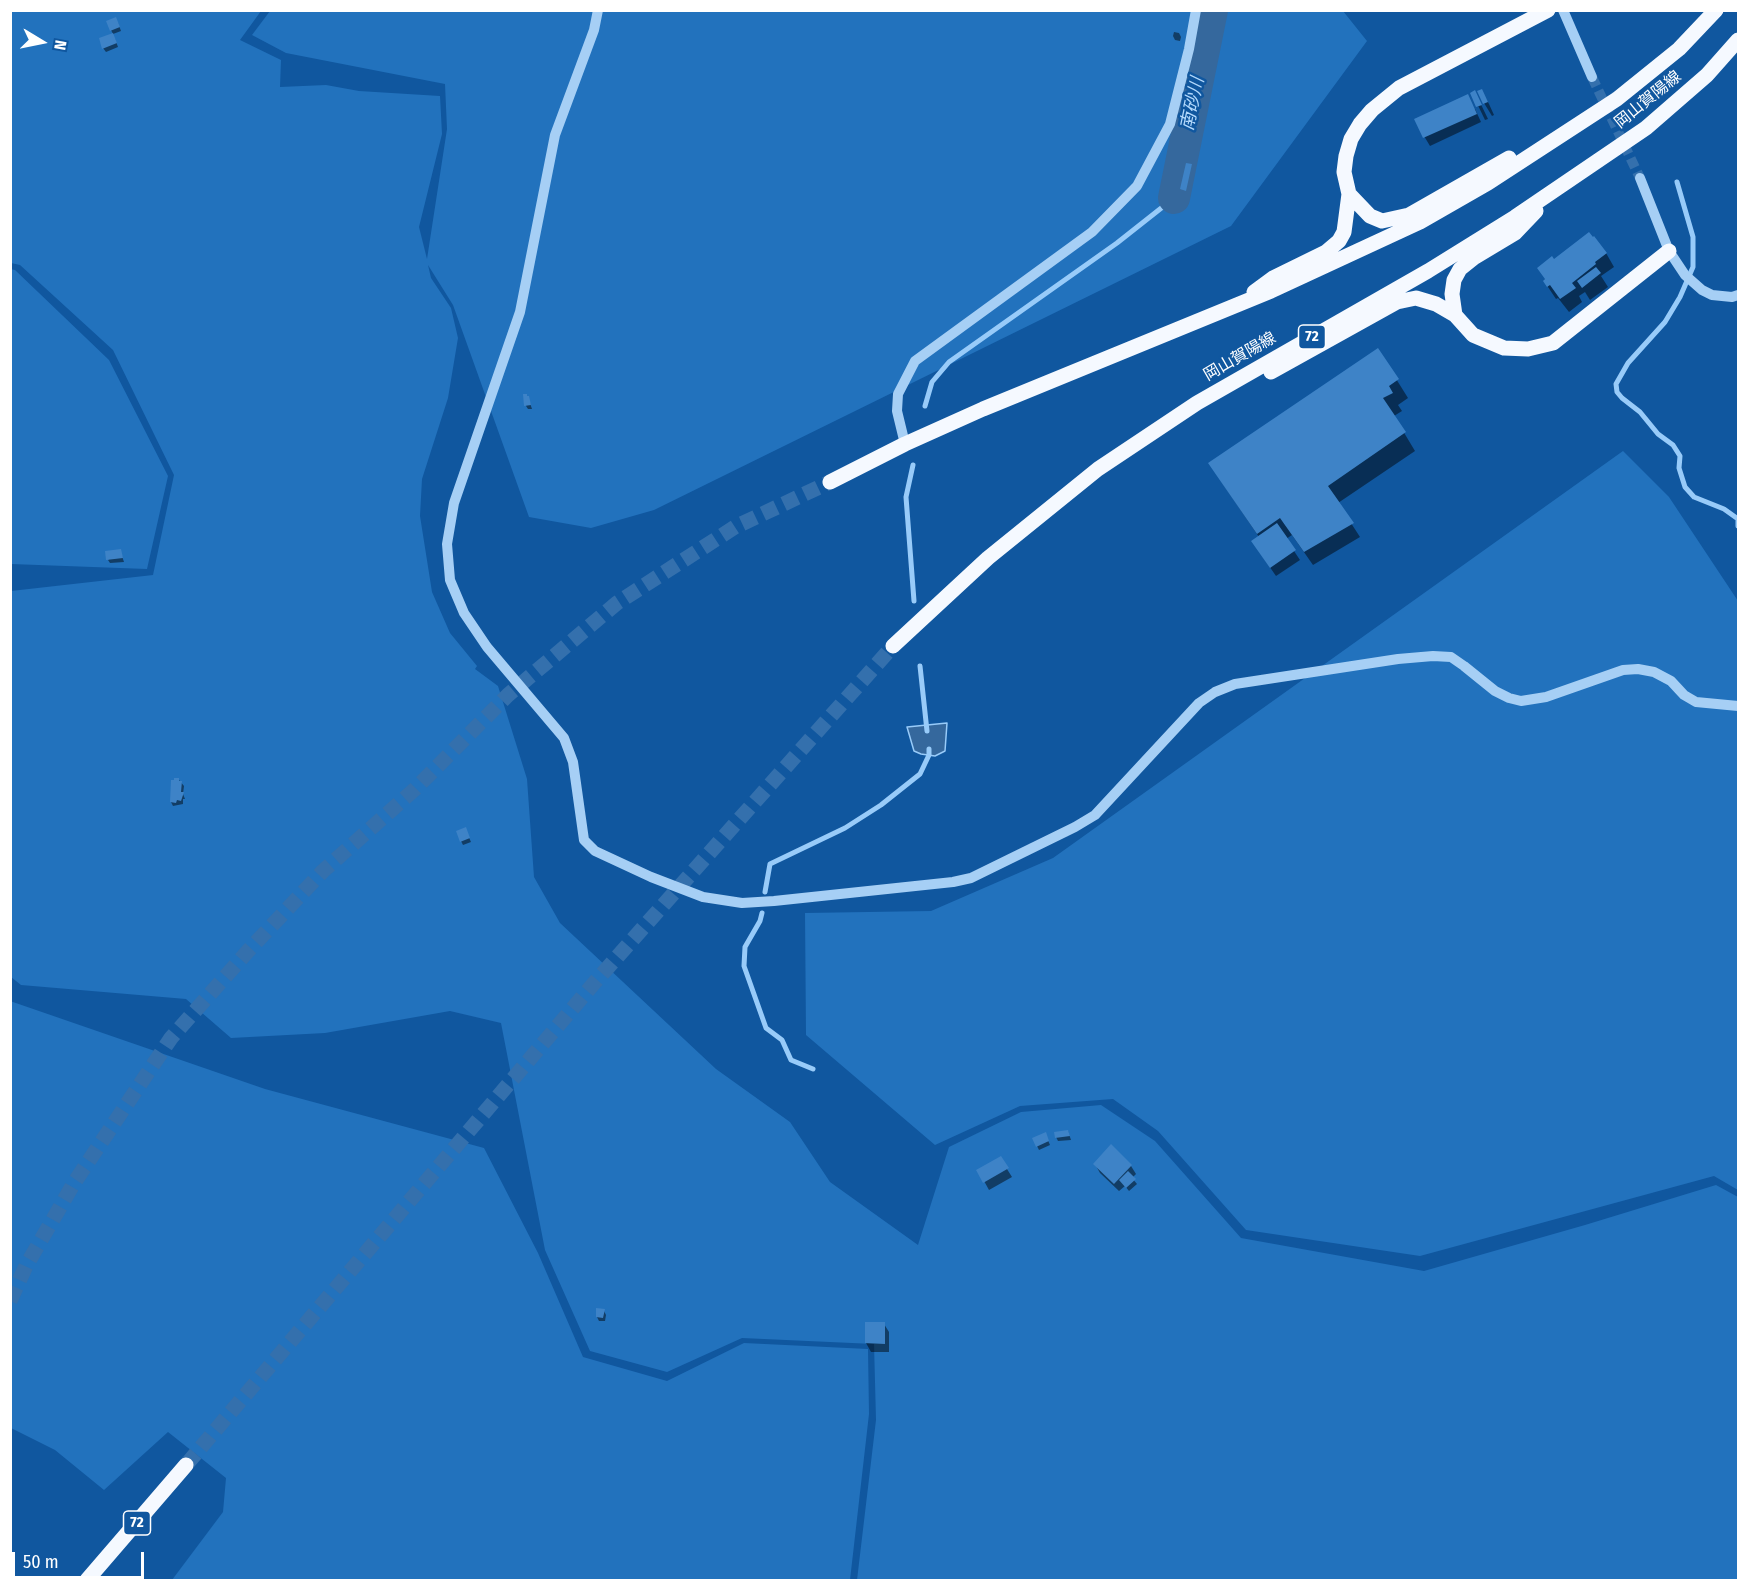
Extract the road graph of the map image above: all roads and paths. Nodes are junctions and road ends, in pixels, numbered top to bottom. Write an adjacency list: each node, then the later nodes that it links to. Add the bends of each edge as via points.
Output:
1 (598, 10): 20 (street, via 555,135 520,312 454,503 447,544 450,580 464,613 487,648 564,738 573,762 584,840 596,851 703,897 742,903 971,878 1095,815 1199,703 1215,692 1235,684 1398,659 1451,657 1495,692 1521,701 1638,669 1671,681 1696,702)
2 (1196, 10): 17 (street, via 1170,124 1137,186 1092,232 915,361 898,394 897,411)
3 (1548, 10): 11 (main road, via 1399,88 1372,110 1351,139 1346,156 1344,172)
4 (1563, 10): 7 (street)
5 (1716, 10): 8 (main road, 岡山賀陽線, via 1678,49 1626,92)
6 (1738, 40): 10 (main road, 岡山賀陽線 / 72, via 1707,75 1646,128)
7 (1592, 77)
8 (1570, 130): 11 (main road, via 1527,148 1409,215 1382,221 1370,216); 14 (main road, 岡山賀陽線, via 1420,222)
9 (1640, 178): 12 (street)
10 (1561, 186): 15 (main road, via 1515,233 1475,256 1461,269 1452,294); 16 (main road, 岡山賀陽線 / 72, via 1428,271)
11 (1349, 194): 14 (main road, via 1344,232 1339,241 1326,252 1273,278)
12 (1669, 252): 13 (street, via 1695,285 1712,295); 15 (main road, via 1553,343 1528,349 1504,348 1473,335)
13 (1738, 295)
14 (1233, 307): 17 (main road, 岡山賀陽線)
15 (1455, 315): 16 (main road, via 1416,298 1397,302 1271,372)
16 (1234, 381): 19 (main road, 岡山賀陽線 / 72, via 1098,469 988,558)
17 (904, 444): 18 (main road, 岡山賀陽線)
18 (830, 482)
19 (893, 646)
20 (1738, 706)
21 (186, 1465): 22 (main road, 72)
22 (87, 1581)

